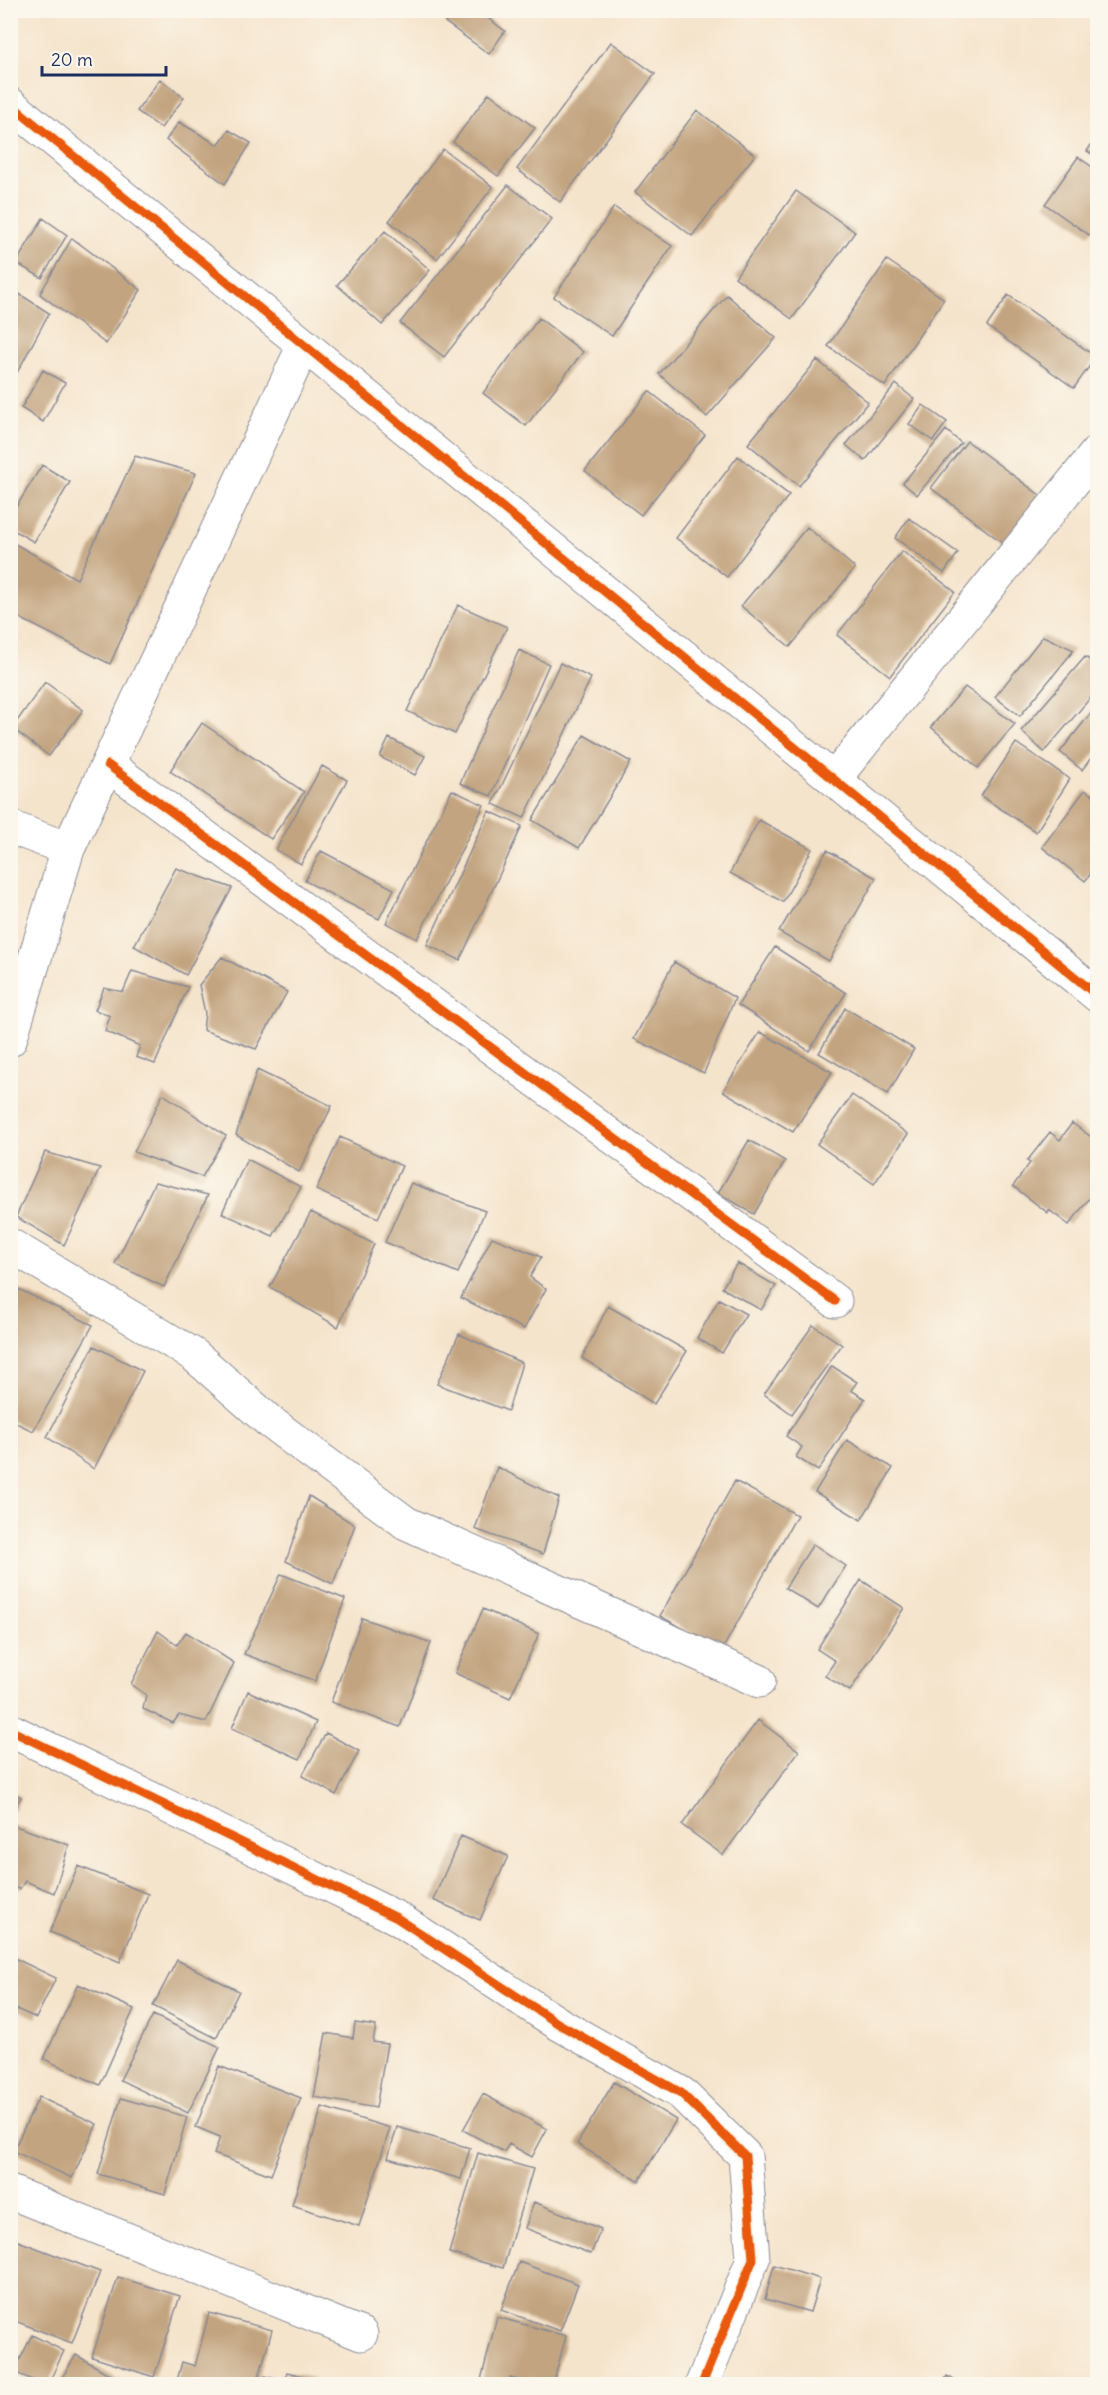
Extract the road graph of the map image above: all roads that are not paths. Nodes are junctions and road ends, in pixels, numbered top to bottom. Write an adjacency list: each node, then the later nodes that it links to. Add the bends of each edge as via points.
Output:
1 (10, 104): 2 (street)
2 (304, 345): 4 (street); 5 (street)
3 (1098, 451): 5 (street)
4 (108, 765): 7 (street); 11 (street)
5 (834, 779): 8 (street)
6 (10, 827): 7 (street)
7 (68, 849): 9 (street)
8 (1098, 996)
9 (10, 1040)
10 (10, 1245): 12 (street, via 194,1355 269,1421 406,1523)
11 (835, 1301)
12 (759, 1681)
13 (10, 1730): 16 (street, via 397,1918 559,2024 681,2093 745,2156 753,2259)
14 (10, 2192): 15 (street)
15 (361, 2334)
16 (702, 2385)

